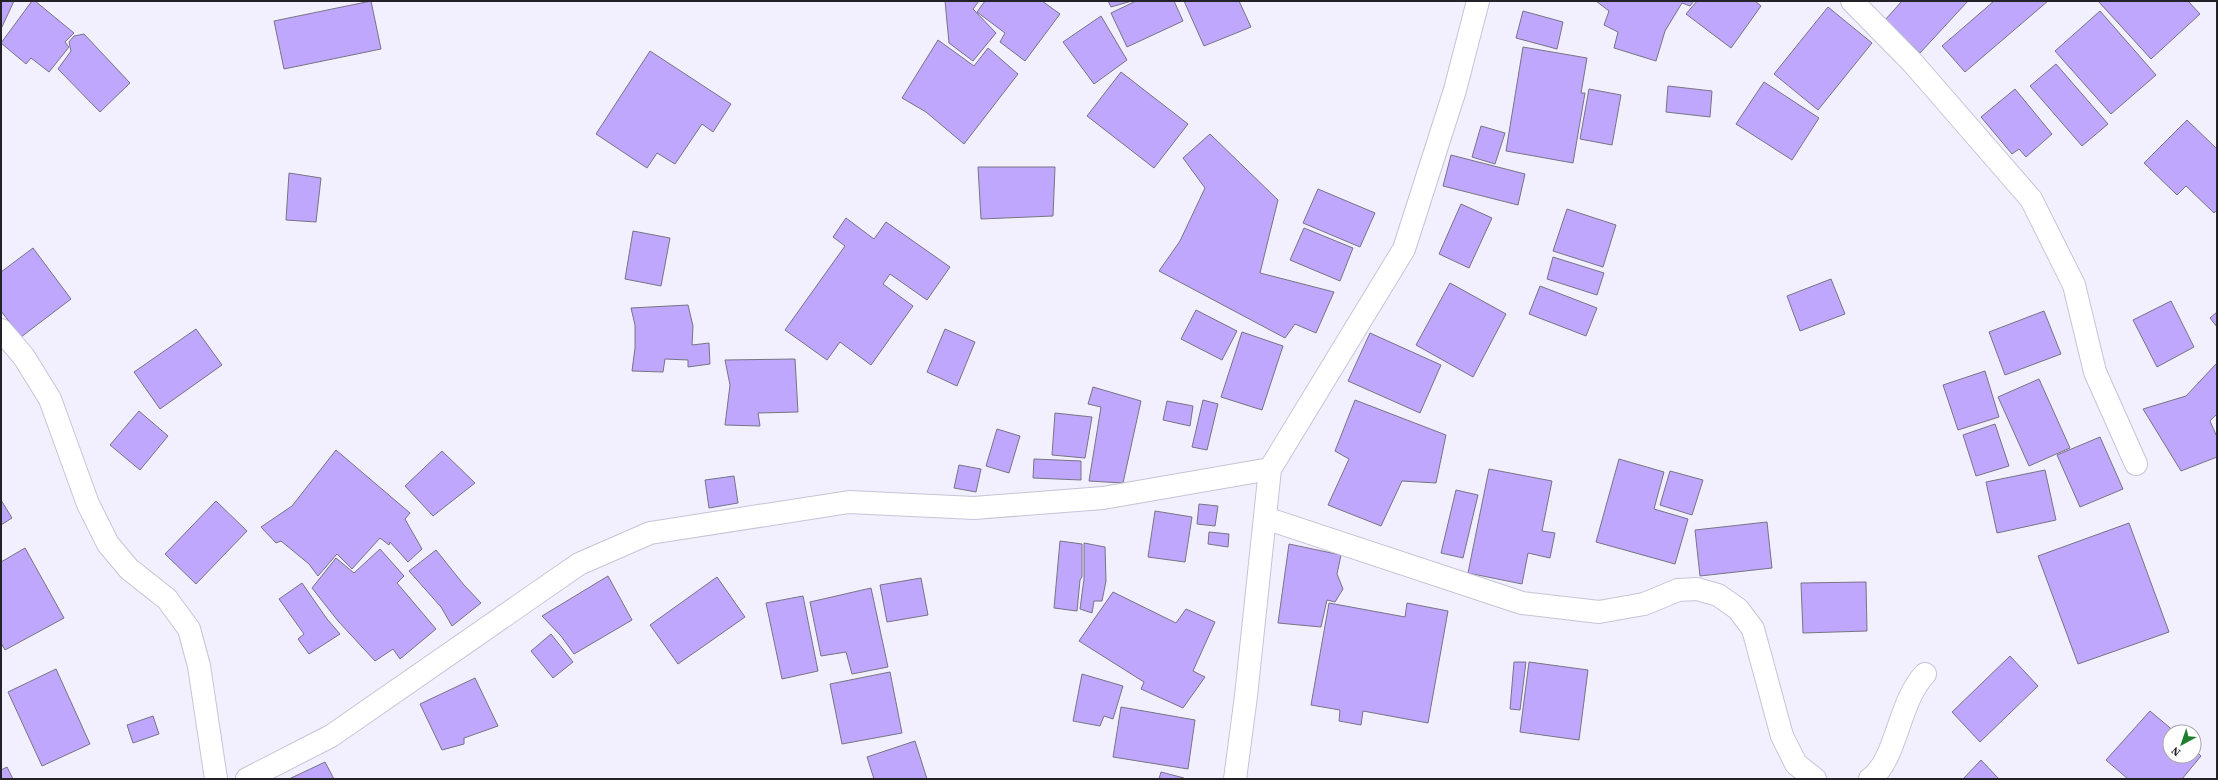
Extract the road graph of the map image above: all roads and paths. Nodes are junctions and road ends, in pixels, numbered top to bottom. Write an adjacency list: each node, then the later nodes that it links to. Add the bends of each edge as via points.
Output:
1 (1478, 1): 5 (street, via 1455,90 1404,249)
2 (1852, 1): 4 (street, via 1912,62 2031,199 2074,285 2095,372)
3 (1, 330): 8 (street, via 24,357 50,399 88,504 108,544 130,569 167,599 189,629 199,666)
4 (2136, 464)
5 (1270, 469): 6 (street); 9 (street, via 1103,498 974,508 848,502 650,533 579,564 330,736)
6 (1265, 518): 10 (street); 11 (street, via 1522,602 1599,612 1644,604 1678,590 1698,589 1718,595 1738,609 1753,629 1782,736 1796,764)
7 (1925, 674): 12 (street, via 1906,703 1879,773)
8 (216, 779)
9 (247, 779)
10 (1235, 779)
11 (1814, 779)
12 (1870, 779)

